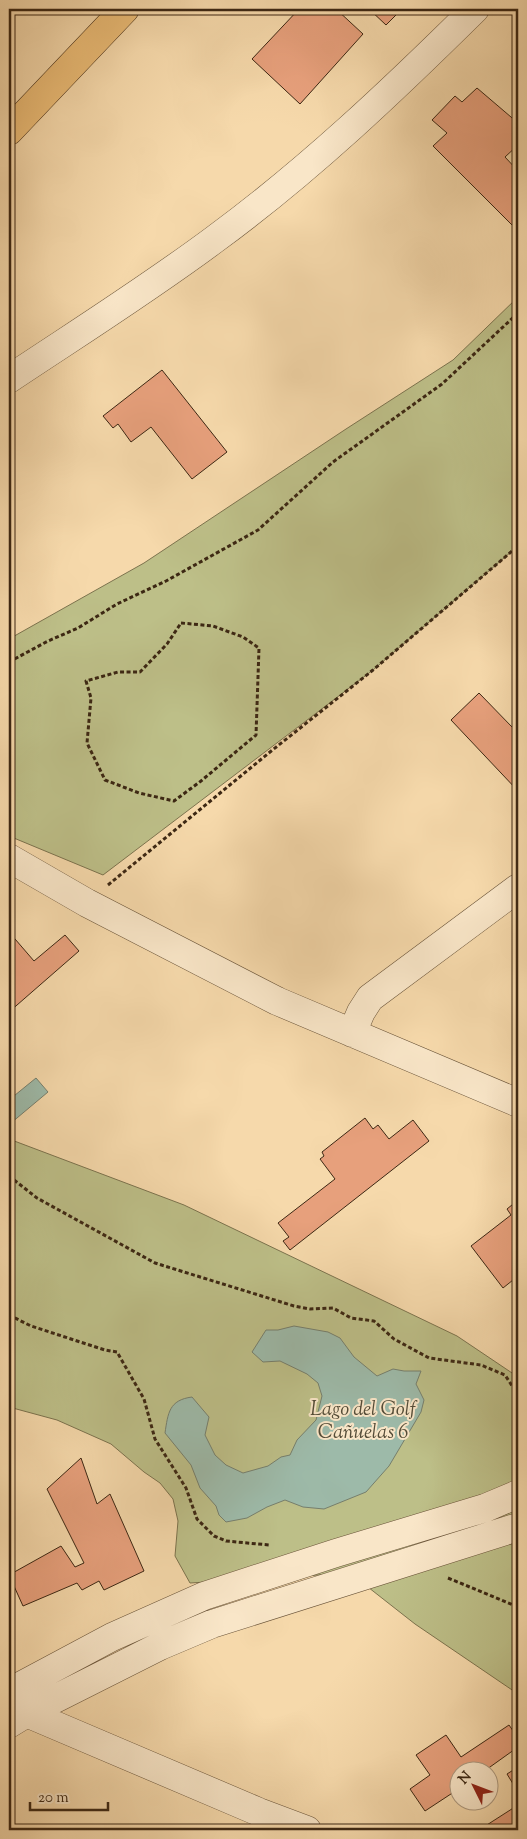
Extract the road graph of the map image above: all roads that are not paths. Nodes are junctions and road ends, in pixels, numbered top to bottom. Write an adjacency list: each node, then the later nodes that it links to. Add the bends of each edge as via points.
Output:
1 (125, 9): 3 (main road)
2 (475, 9): 4 (street, via 367,114 292,179 216,239)
3 (9, 131)
4 (9, 379)
5 (9, 858): 7 (street, via 87,903 276,1001)
6 (518, 888): 7 (street, via 370,998)
7 (352, 1033): 8 (street)
8 (518, 1103)
9 (518, 1494): 11 (street, via 485,1508 204,1596 112,1637)
10 (518, 1527): 12 (street, via 212,1624)
11 (9, 1692)
12 (15, 1714): 13 (street)
13 (307, 1830)

